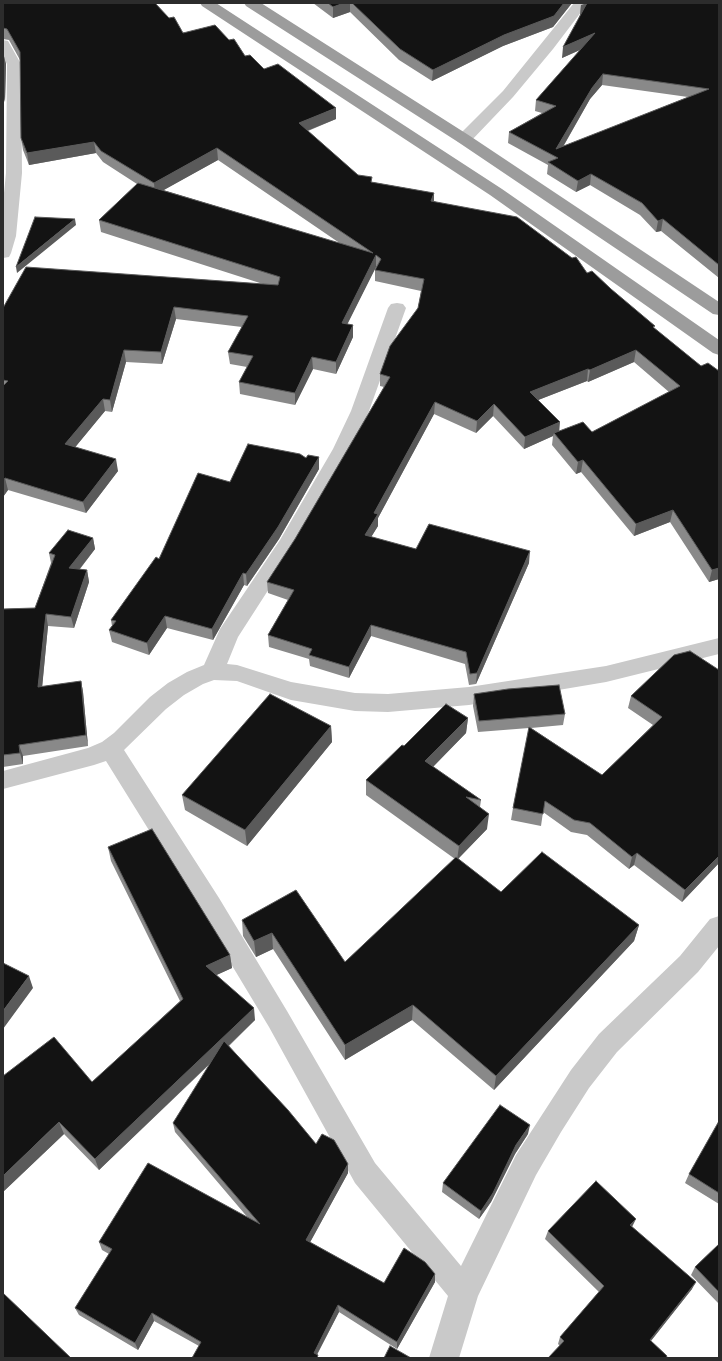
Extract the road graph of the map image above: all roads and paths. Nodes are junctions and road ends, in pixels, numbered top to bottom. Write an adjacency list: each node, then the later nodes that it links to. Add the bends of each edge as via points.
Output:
1 (207, 3): 9 (highway, via 496,192)
2 (251, 3): 5 (highway)
3 (581, 3): 5 (street, via 513,88)
4 (3, 44): 6 (street, via 14,64 14,173 8,236)
5 (464, 139): 8 (highway)
6 (3, 253)
7 (397, 308): 11 (street, via 360,411 343,449 287,545 228,635)
8 (719, 310)
9 (719, 349)
10 (719, 646): 11 (street, via 606,674 469,696 388,703 355,702 291,691 237,673)
11 (213, 671): 12 (street, via 176,689)
12 (110, 748): 13 (street, via 94,756); 15 (street, via 278,1019 365,1173)
13 (3, 780)
14 (719, 927): 15 (street, via 689,964 608,1043 580,1079 550,1123 526,1165)
15 (464, 1292): 16 (street)
16 (444, 1358)

